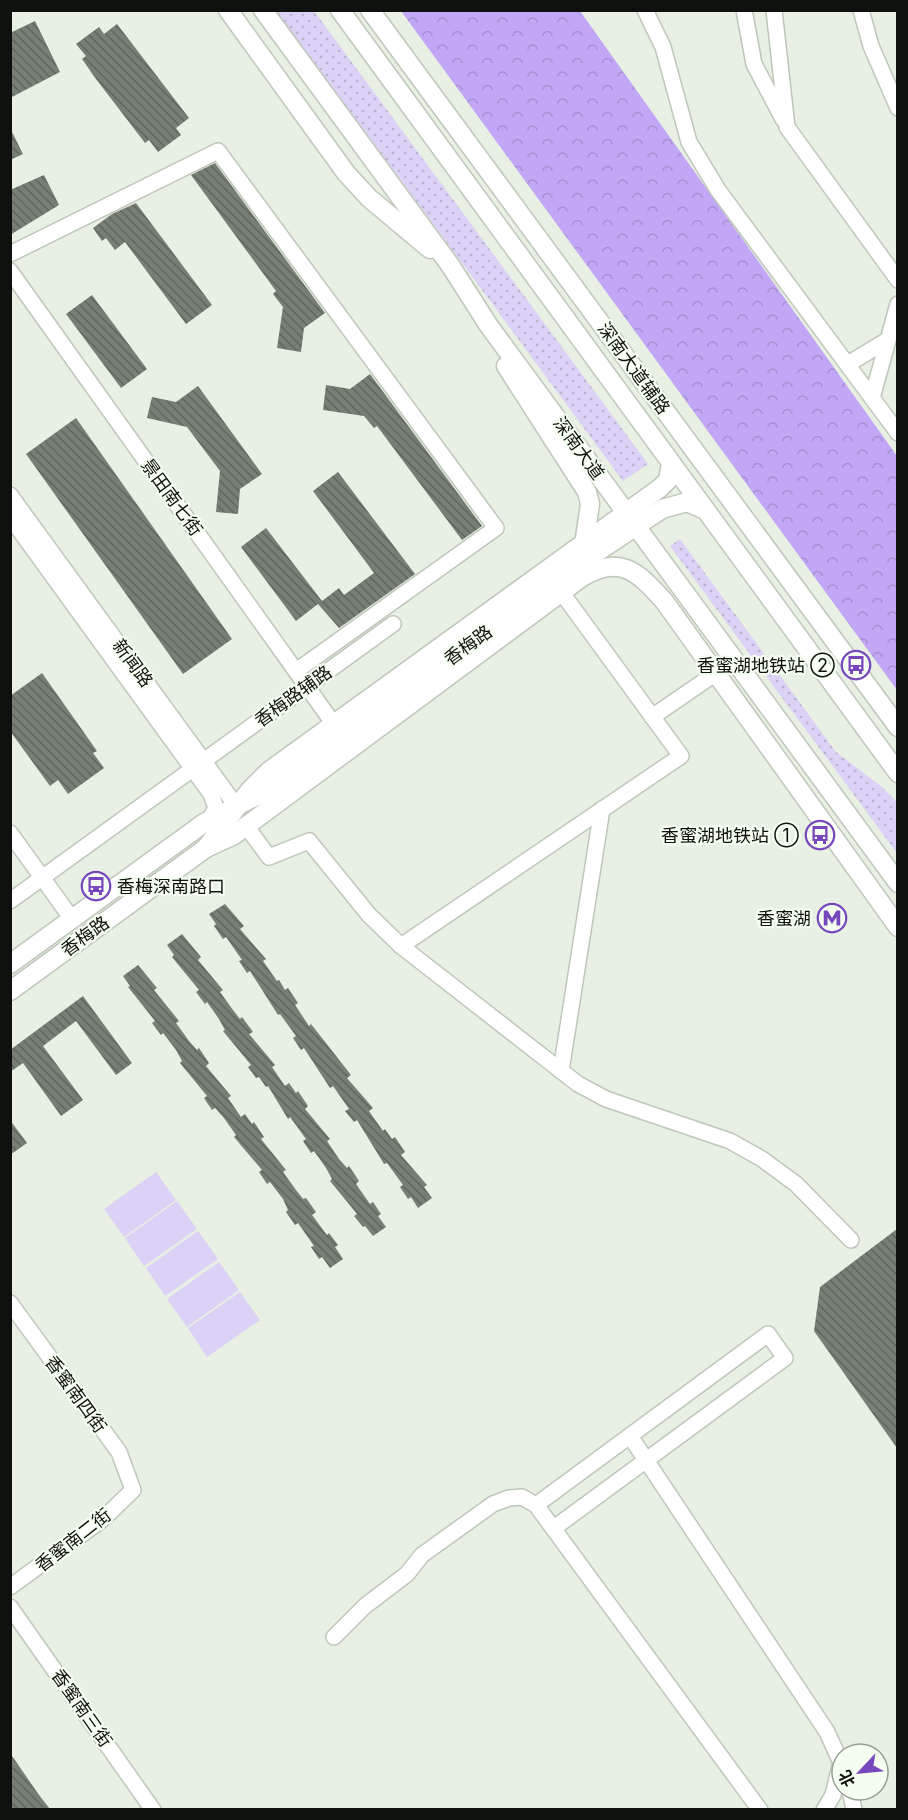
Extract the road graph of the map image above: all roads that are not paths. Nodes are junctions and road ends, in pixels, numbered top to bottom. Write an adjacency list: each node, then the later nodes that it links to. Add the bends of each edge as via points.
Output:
1 (228, 10): 14 (main road, via 346,172 379,207)
2 (263, 10): 14 (main road, 深南大道)
3 (340, 10): 10 (main road)
4 (359, 10): 10 (main road)
5 (370, 10): 40 (main road, 深南大道辅路)
6 (645, 10): 20 (street, via 663,47 689,142 718,189)
7 (744, 10): 12 (street, via 754,64)
8 (774, 10): 12 (street)
9 (861, 10): 11 (street, via 871,46)
10 (387, 75): 23 (main road)
11 (897, 108)
12 (787, 127): 16 (street)
13 (10, 254): 34 (street, via 218,151 496,528)
14 (450, 265): 18 (main road, 深南大道)
15 (10, 271): 34 (street, 景田南七街)
16 (897, 280)
17 (897, 304): 19 (street)
18 (489, 326): 27 (main road, 深南大道); 28 (main road, via 515,382 587,492 590,504)
19 (886, 341): 20 (street); 21 (street)
20 (848, 364): 21 (street)
21 (872, 398): 22 (street)
22 (897, 433)
23 (671, 464): 25 (main road); 27 (main road, 香梅路, via 665,484)
24 (10, 495): 42 (street, 新闻路)
25 (703, 509): 27 (main road, 香梅路, via 694,503 679,502); 43 (main road)
26 (10, 517): 42 (street, 新闻路)
27 (631, 519): 28 (main road, 香梅路); 29 (main road, 深南大道); 30 (main road, 香梅路)
28 (586, 540): 30 (main road); 39 (main road, 香梅路)
29 (657, 555): 33 (main road, via 663,582); 41 (main road, 深南大道)
30 (579, 564): 45 (main road, 香梅路, via 272,788)
31 (562, 593): 33 (main road, via 595,569 628,569 645,580); 38 (street); 48 (main road)
32 (393, 624): 36 (street, 香梅路辅路)
33 (687, 633): 35 (main road)
34 (296, 671): 36 (street, 景田南七街)
35 (716, 673): 37 (main road); 38 (street)
36 (306, 686): 39 (street, 景田南七街); 42 (street, 香梅路辅路)
37 (742, 706): 41 (main road); 55 (main road)
38 (652, 717): 46 (street, via 681,756)
39 (333, 723): 45 (main road, 香梅路, via 269,771)
40 (897, 727)
41 (806, 757): 52 (main road, 深南大道)
42 (198, 765): 44 (street, 新闻路); 45 (street, 新闻路); 51 (street, 香梅路辅路)
43 (897, 773)
44 (211, 794): 45 (street, 新闻路, via 222,804); 47 (street, via 216,806)
45 (237, 807): 47 (main road, 香梅路); 50 (main road, 香梅路)
46 (602, 809): 56 (street); 59 (street)
47 (209, 820): 54 (main road, 香梅路)
48 (246, 826): 50 (main road); 56 (street, via 269,857 309,841 369,915)
49 (10, 833): 51 (street)
50 (206, 848): 58 (main road, 香梅路)
51 (43, 878): 53 (street, 香梅路辅路); 54 (street)
52 (897, 883)
53 (10, 901)
54 (72, 919): 57 (main road, 香梅路)
55 (897, 927)
56 (401, 946): 59 (street)
57 (10, 964)
58 (10, 991)
59 (561, 1071): 60 (street, via 606,1099 730,1141 762,1159 796,1184)
60 (851, 1240)
61 (10, 1303): 64 (street, 香蜜南四街, via 119,1452)
62 (630, 1436): 63 (street); 63 (street, via 768,1334 785,1358); 65 (street)
63 (647, 1460): 66 (street); 70 (street)
64 (133, 1490): 67 (street, 香蜜南二街, via 103,1519)
65 (537, 1505): 66 (street); 69 (street, via 522,1497 493,1504 422,1555 407,1574 365,1606)
66 (554, 1528): 72 (street)
67 (10, 1587)
68 (10, 1607): 71 (street, 香蜜南三街)
69 (334, 1637)
70 (831, 1742)
71 (153, 1809)
72 (760, 1809)

